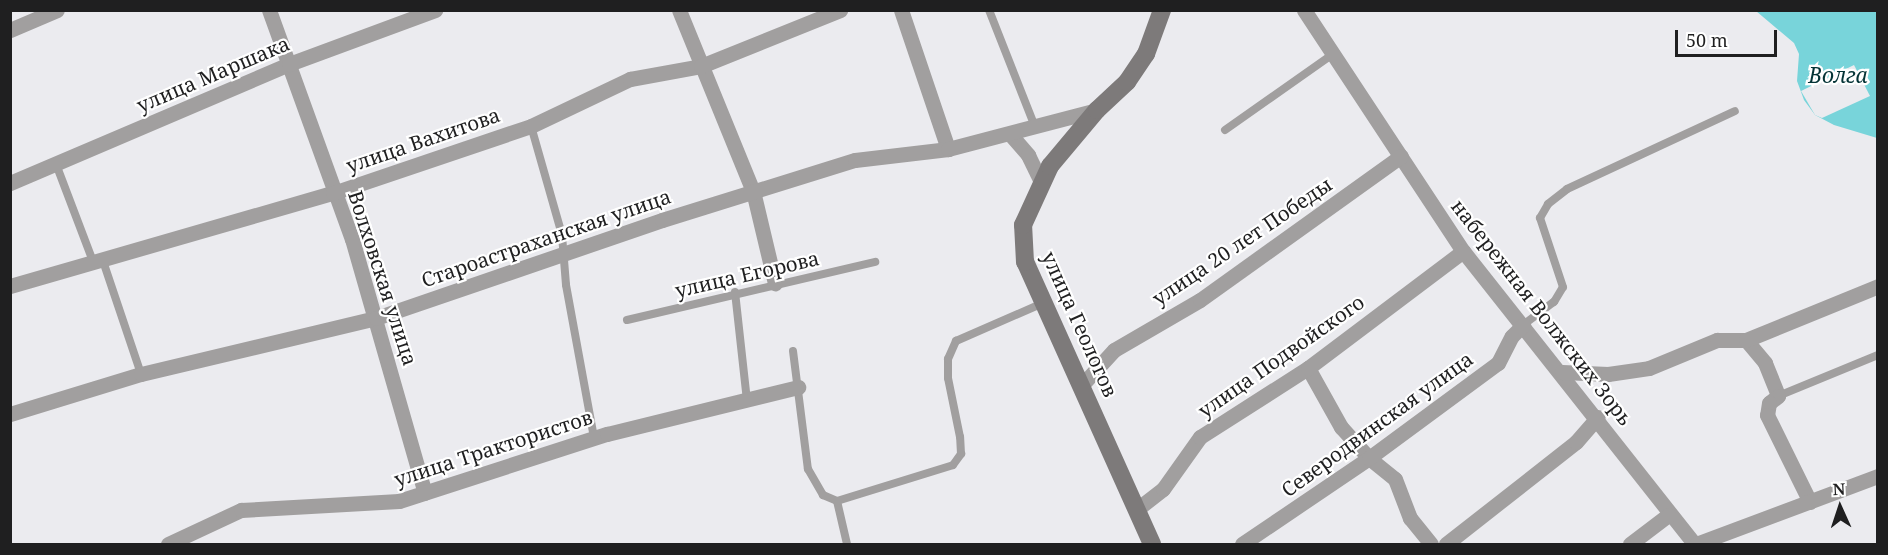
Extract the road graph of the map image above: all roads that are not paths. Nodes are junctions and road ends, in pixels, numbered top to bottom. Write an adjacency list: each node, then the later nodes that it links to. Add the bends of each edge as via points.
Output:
1 (57, 10): 10 (street)
2 (269, 10): 12 (street, Волховская улица)
3 (435, 10): 12 (street, улица Маршака)
4 (679, 10): 13 (street)
5 (840, 10): 13 (street, улица Вахитова)
6 (902, 10): 20 (street)
7 (989, 10): 17 (lane)
8 (1162, 10): 14 (street, улица Геологов, via 1146,54 1127,82)
9 (1304, 10): 11 (street, набережная Волжских Зорь)
10 (10, 30)
11 (1333, 54): 18 (lane); 21 (street, набережная Волжских Зорь)
12 (289, 64): 22 (street, улица Маршака); 26 (street, Волховская улица)
13 (700, 66): 16 (street, улица Вахитова, via 630,80); 25 (street)
14 (1097, 110): 17 (street, Староастраханская улица); 23 (street, улица Геологов)
15 (1736, 111): 38 (lane, via 1567,189 1548,204 1540,218 1563,287 1554,302)
16 (531, 126): 26 (street, улица Вахитова); 28 (lane, via 562,235)
17 (1035, 127): 19 (street, Староастраханская улица)
18 (1225, 130)
19 (1010, 134): 20 (street, Староастраханская улица); 23 (street, via 1028,155)
20 (948, 149): 25 (street, Староастраханская улица, via 855,160)
21 (1401, 156): 27 (street, набережная Волжских Зорь); 45 (street, улица 20 лет Победы, via 1200,300 1114,350)
22 (56, 164): 24 (street, улица Маршака); 30 (lane)
23 (1041, 182): 35 (street, улица Геологов, via 1023,225 1025,262)
24 (10, 183)
25 (753, 191): 28 (street, Староастраханская улица); 31 (street)
26 (333, 193): 30 (street, улица Вахитова); 36 (street, Волховская улица, via 352,239)
27 (1463, 251): 38 (street, набережная Волжских Зорь); 42 (street, улица Подвойского)
28 (561, 254): 36 (street, Староастраханская улица); 51 (lane)
29 (875, 262): 31 (lane, улица Егорова)
30 (99, 263): 32 (street, улица Вахитова); 44 (lane)
31 (775, 283): 34 (lane, улица Егорова)
32 (10, 286)
33 (1878, 286): 39 (street)
34 (735, 292): 37 (lane, улица Егорова); 48 (lane)
35 (1043, 303): 45 (street, улица Геологов); 55 (lane, via 956,341 948,359 948,378 961,454 953,465)
36 (376, 318): 44 (street, Староастраханская улица); 54 (street, Волховская улица)
37 (627, 320)
38 (1523, 325): 43 (street, набережная Волжских Зорь); 52 (street, Северодвинская улица, via 1512,336 1498,363)
39 (1746, 340): 43 (street, via 1717,340 1649,368 1608,374); 47 (street, via 1765,363)
40 (794, 351): 46 (lane)
41 (1878, 355): 47 (lane)
42 (1308, 368): 52 (street, via 1341,427); 57 (street, улица Подвойского, via 1200,437 1163,489)
43 (1562, 372): 50 (street, набережная Волжских Зорь)
44 (141, 374): 49 (street, Староастраханская улица)
45 (1081, 386): 57 (street, улица Геологов)
46 (798, 387): 48 (street, улица Трактористов); 55 (lane, via 808,469 823,495)
47 (1778, 396): 56 (street, via 1769,403 1767,415)
48 (747, 400): 51 (street, улица Трактористов)
49 (10, 414)
50 (1598, 417): 58 (street, набережная Волжских Зорь); 64 (street, via 1576,442)
51 (594, 438): 54 (street, улица Трактористов)
52 (1369, 458): 62 (street, Северодвинская улица); 63 (street, via 1395,479 1410,518)
53 (1878, 476): 56 (street)
54 (425, 493): 59 (street, улица Трактористов, via 399,501 241,510)
55 (837, 501): 60 (lane)
56 (1810, 502): 66 (street)
57 (1136, 510): 61 (street, улица Геологов)
58 (1668, 514): 65 (street); 66 (street, набережная Волжских Зорь)
59 (168, 544)
60 (847, 544)
61 (1152, 544)
62 (1242, 544)
63 (1431, 544)
64 (1446, 544)
65 (1630, 544)
66 (1695, 544)

